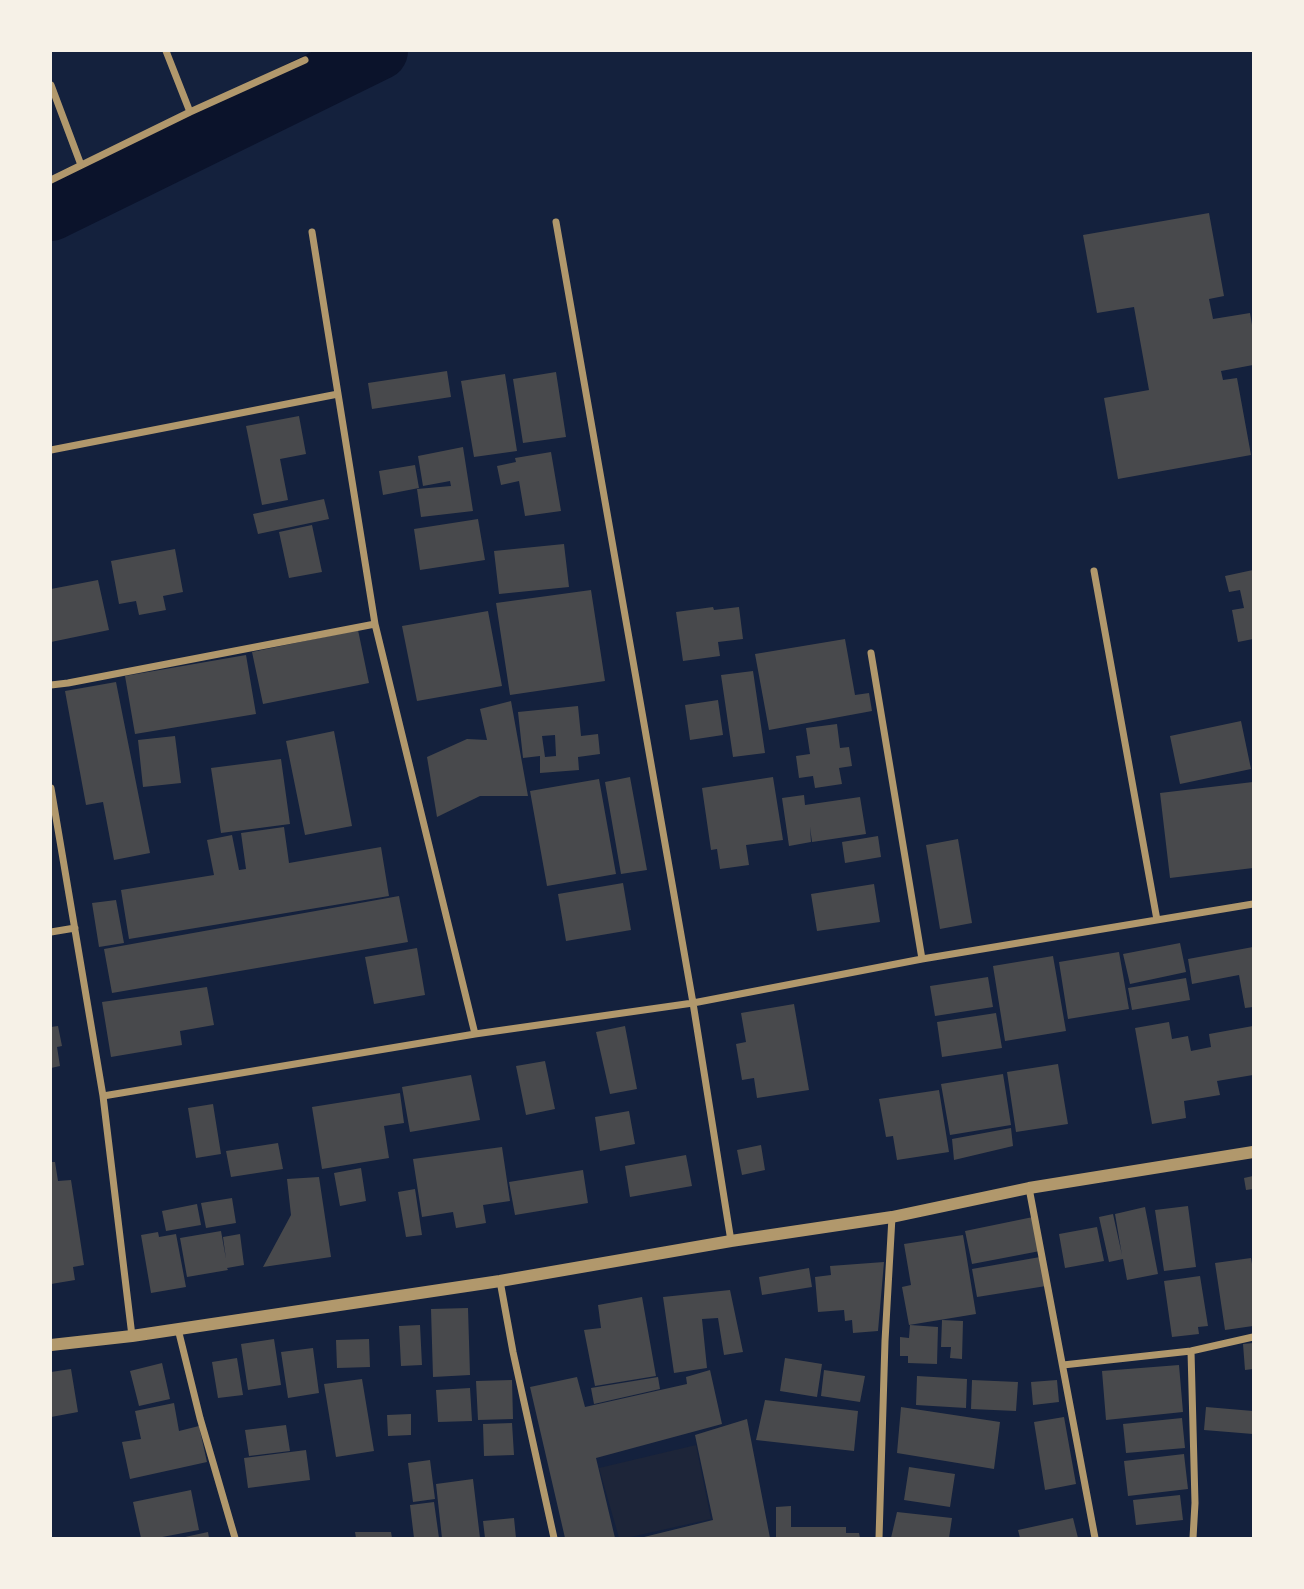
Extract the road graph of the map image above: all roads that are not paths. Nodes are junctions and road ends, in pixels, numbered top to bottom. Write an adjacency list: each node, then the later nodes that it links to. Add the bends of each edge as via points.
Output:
1 (166, 51): 4 (street)
2 (305, 60): 4 (street)
3 (51, 85): 5 (street)
4 (190, 113): 5 (street)
5 (81, 165): 6 (street)
6 (51, 180)
7 (556, 222): 21 (street)
8 (312, 232): 9 (street)
9 (338, 394): 10 (street); 12 (street)
10 (51, 450)
11 (1094, 571): 17 (street)
12 (375, 625): 14 (street); 22 (street)
13 (871, 653): 20 (street)
14 (51, 685)
15 (51, 788): 18 (street)
16 (1253, 904): 17 (street)
17 (1157, 920): 20 (street)
18 (75, 928): 19 (street); 23 (street)
19 (51, 932)
20 (922, 959): 21 (street)
21 (693, 1003): 22 (street); 27 (street)
22 (475, 1034): 23 (street)
23 (103, 1096): 30 (street)
24 (1253, 1152): 25 (street)
25 (1029, 1188): 26 (street); 34 (street)
26 (892, 1217): 27 (street); 37 (street)
27 (731, 1241): 28 (street)
28 (500, 1282): 29 (street); 36 (street)
29 (178, 1329): 30 (street); 35 (street)
30 (132, 1336): 32 (street)
31 (1253, 1337): 33 (street)
32 (51, 1345)
33 (1191, 1351): 34 (street); 39 (street)
34 (1063, 1365): 38 (street)
35 (235, 1538)
36 (554, 1538)
37 (879, 1538)
38 (1096, 1538)
39 (1193, 1538)

